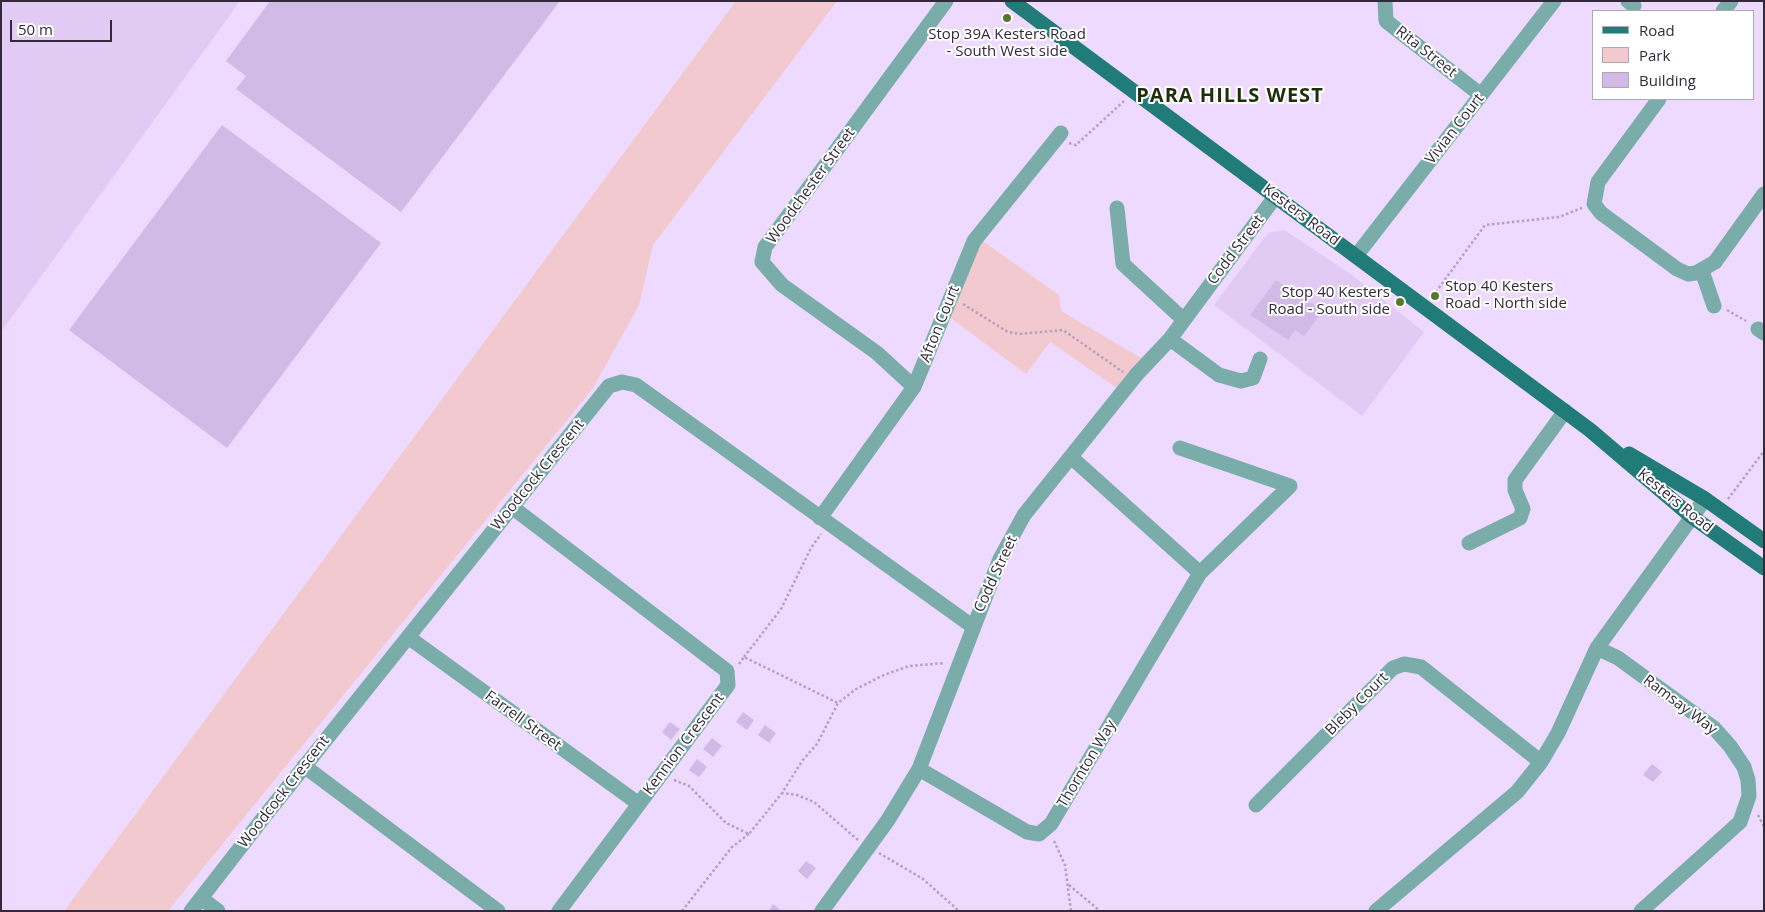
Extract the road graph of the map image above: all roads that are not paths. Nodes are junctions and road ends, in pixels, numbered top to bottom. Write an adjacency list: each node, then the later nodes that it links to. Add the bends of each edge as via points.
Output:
1 (946, 1): 17 (street, Woodchester Street, via 765,247 762,262 782,285 877,353)
2 (1012, 1): 9 (main road, Kesters Road)
3 (1385, 1): 5 (street, Rita Street, via 1386,21)
4 (1554, 1): 5 (street, Vivian Court)
5 (1481, 94): 11 (street, Vivian Court)
6 (1659, 100): 12 (street, via 1598,182 1594,204 1601,213 1677,269 1688,274)
7 (1058, 136): 17 (street, Afton Court, via 974,241)
8 (1764, 194): 12 (street, via 1715,262)
9 (1276, 197): 11 (main road, Kesters Road); 14 (street, Codd Street)
10 (1117, 208): 14 (street, via 1122,264)
11 (1356, 256): 18 (main road, Kesters Road)
12 (1702, 271): 13 (street)
13 (1718, 306)
14 (1184, 320): 15 (street, Codd Street)
15 (1170, 339): 16 (street, via 1219,376 1241,381 1253,378); 21 (street, Codd Street, via 1133,379)
16 (1260, 359)
17 (914, 387): 25 (street, Afton Court)
18 (1565, 411): 19 (main road, Kesters Road); 27 (street, via 1515,480 1515,490 1523,510 1520,518)
19 (1590, 430): 22 (main road, Kesters Road); 24 (main road, Kesters Road)
20 (1180, 448): 29 (street, Thornton Way, via 1290,486)
21 (1071, 457): 29 (street); 30 (street, Codd Street, via 1024,515 1000,559)
22 (1704, 500): 24 (street); 26 (main road, Kesters Road)
23 (512, 507): 25 (street, Woodcock Crescent, via 609,386 622,382 636,385); 31 (street, Woodcock Crescent); 36 (street, Kennion Crescent, via 727,671 728,685)
24 (1691, 516): 28 (main road, Kesters Road); 32 (street)
25 (821, 525): 30 (street, Woodcock Crescent)
26 (1764, 541)
27 (1469, 543)
28 (1764, 568)
29 (1200, 573): 35 (street, Thornton Way, via 1051,824 1040,834 1027,832)
30 (972, 626): 35 (street, Codd Street)
31 (408, 637): 34 (street, Woodcock Crescent); 36 (street, Farrell Street)
32 (1597, 648): 33 (street); 45 (street, Ramsay Way, via 1618,658 1714,728 1744,767 1748,780 1749,796 1740,822)
33 (1541, 762): 37 (street, Bleby Court, via 1421,667 1404,664 1393,668); 44 (street, via 1517,792)
34 (304, 766): 38 (street, Woodcock Crescent); 41 (street)
35 (919, 769): 43 (street, Codd Street, via 888,820)
36 (639, 804): 42 (street, Kennion Crescent)
37 (1256, 805)
38 (201, 898): 39 (street, Woodcock Crescent); 40 (street)
39 (191, 911)
40 (218, 911)
41 (498, 911)
42 (559, 911)
43 (822, 911)
44 (1376, 911)
45 (1641, 911)

